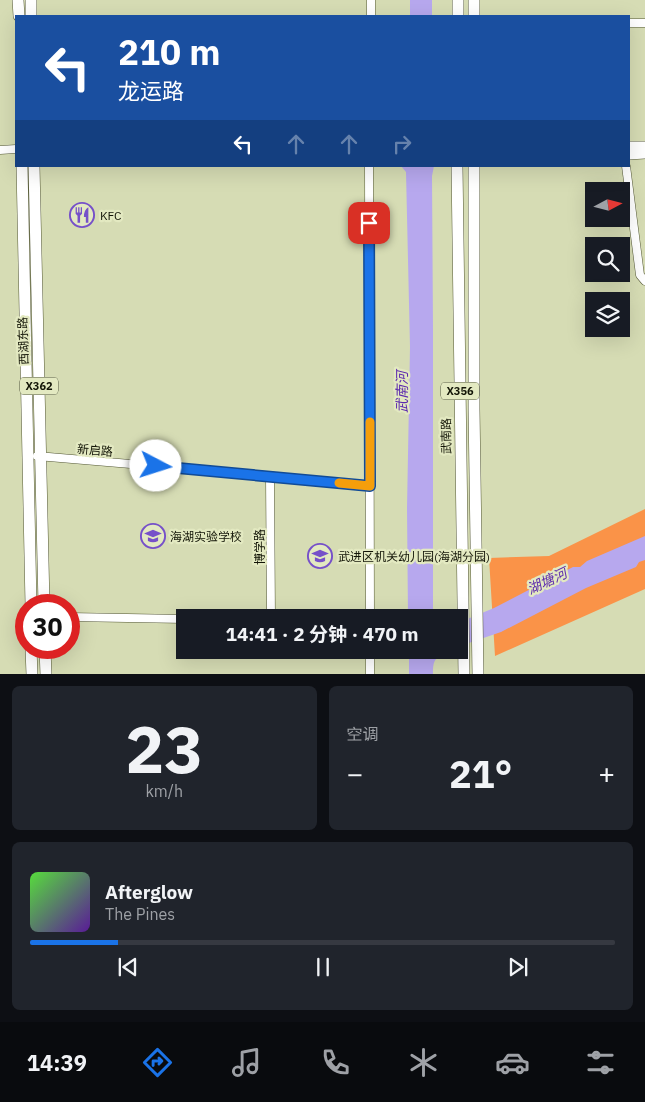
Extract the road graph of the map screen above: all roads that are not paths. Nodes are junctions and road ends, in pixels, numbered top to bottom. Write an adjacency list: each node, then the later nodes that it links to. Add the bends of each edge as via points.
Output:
1 (18, 0): 6 (main road)
2 (31, 0): 7 (main road)
3 (371, 0): 8 (street)
4 (458, 0): 9 (main road)
5 (474, 0): 10 (main road)
6 (19, 15)
7 (31, 15)
8 (371, 15)
9 (458, 15)
10 (474, 15)
11 (630, 23): 12 (street)
12 (645, 23)
13 (630, 146): 14 (street)
14 (645, 146)
15 (15, 149): 16 (street)
16 (0, 150)
17 (645, 154): 18 (street)
18 (630, 155)
19 (22, 167): 26 (main road, 西湖东路 / X362)
20 (34, 167): 27 (main road, 西湖东路 / X362)
21 (369, 167): 29 (street)
22 (457, 167): 42 (main road, 武南路 / X356)
23 (474, 167): 43 (main road, X356)
24 (626, 167): 25 (street, via 640,274)
25 (645, 281)
26 (28, 455): 27 (street, 新启路); 30 (main road, 西湖东路 / X362)
27 (41, 456): 28 (street, 新启路); 31 (main road, 西湖东路 / X362)
28 (270, 476): 29 (street, 新启路); 32 (street, 博学路)
29 (370, 486): 33 (street)
30 (31, 594)
31 (44, 594)
32 (271, 609)
33 (370, 609)
34 (80, 617): 35 (street)
35 (176, 619)
36 (32, 659): 39 (main road)
37 (45, 659): 40 (main road)
38 (370, 659): 41 (street)
39 (32, 674)
40 (46, 674)
41 (370, 674)
42 (464, 674)
43 (478, 674)

